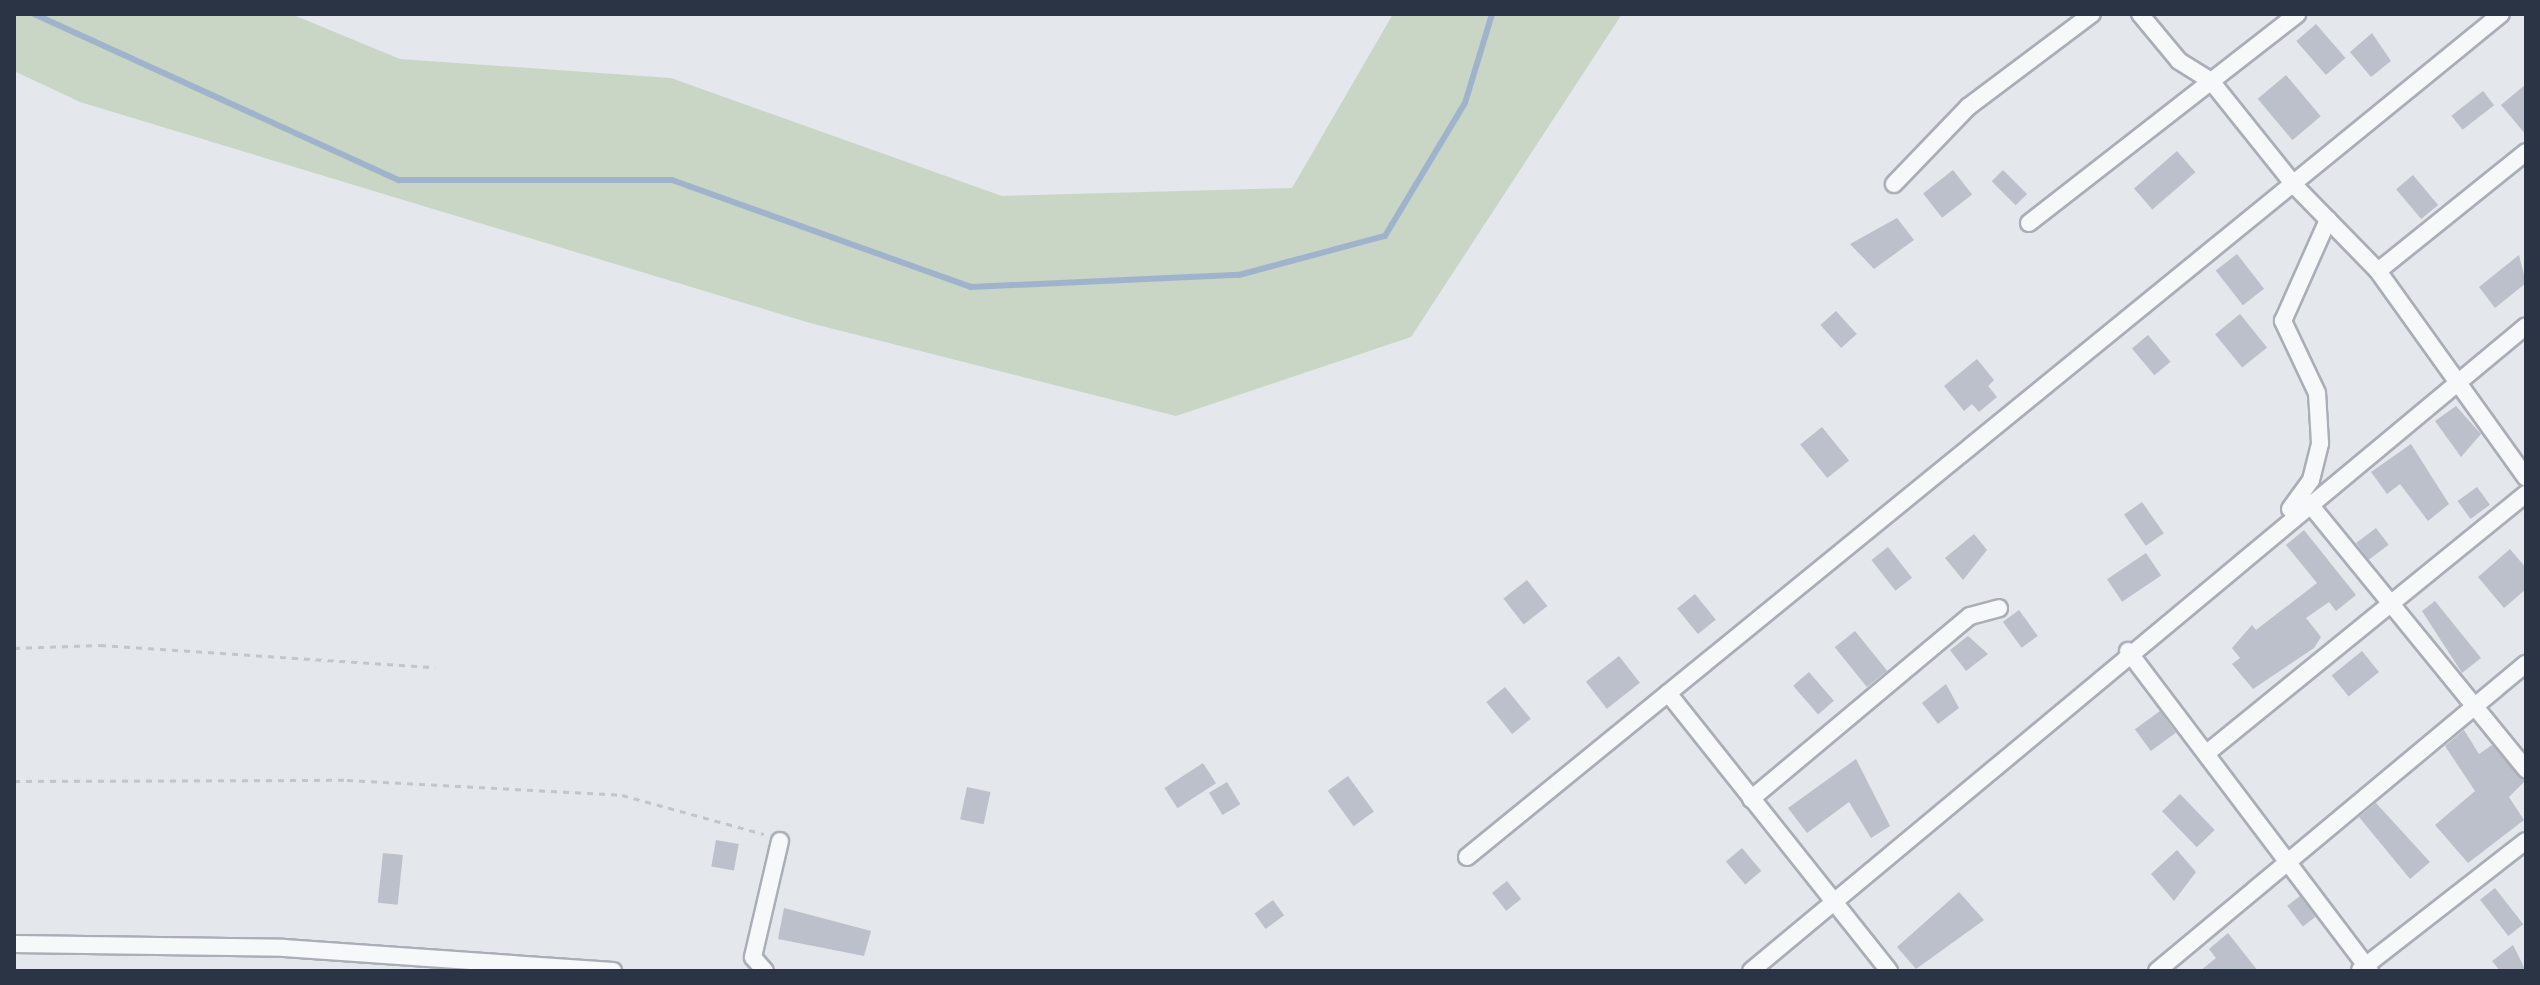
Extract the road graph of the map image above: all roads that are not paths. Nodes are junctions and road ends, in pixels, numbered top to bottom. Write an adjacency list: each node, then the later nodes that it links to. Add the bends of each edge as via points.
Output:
1 (2092, 14): 7 (street, via 1968,107)
2 (2140, 14): 5 (street, via 2179,61)
3 (2297, 14): 5 (street)
4 (2501, 14): 8 (street)
5 (2211, 81): 8 (street); 10 (street)
6 (2526, 152): 11 (street)
7 (1894, 184)
8 (2296, 187): 9 (street); 22 (street)
9 (2328, 220): 11 (street); 17 (street, via 2283,321 2317,393 2320,443 2311,480)
10 (2029, 223)
11 (2378, 271): 13 (street)
12 (2526, 326): 13 (street)
13 (2457, 381): 14 (street); 16 (street)
14 (2526, 478)
15 (2526, 494): 18 (street)
16 (2308, 502): 17 (street); 18 (street)
17 (2277, 526): 20 (street)
18 (2388, 600): 23 (street); 24 (street)
19 (1999, 608): 26 (street, via 1970,616)
20 (2128, 651): 24 (street); 31 (street)
21 (2526, 664): 23 (street)
22 (1668, 693): 26 (street); 29 (street)
23 (2471, 707): 25 (street); 30 (street)
24 (2207, 753): 30 (street)
25 (2526, 769)
26 (1751, 799): 31 (street)
27 (780, 841): 35 (street, via 753,957)
28 (2526, 841): 33 (street)
29 (1467, 857)
30 (2287, 859): 33 (street); 38 (street)
31 (1836, 906): 36 (street); 37 (street)
32 (14, 944): 34 (street, via 284,948)
33 (2365, 969)
34 (613, 971)
35 (765, 971)
36 (1751, 971)
37 (1889, 971)
38 (2157, 971)

